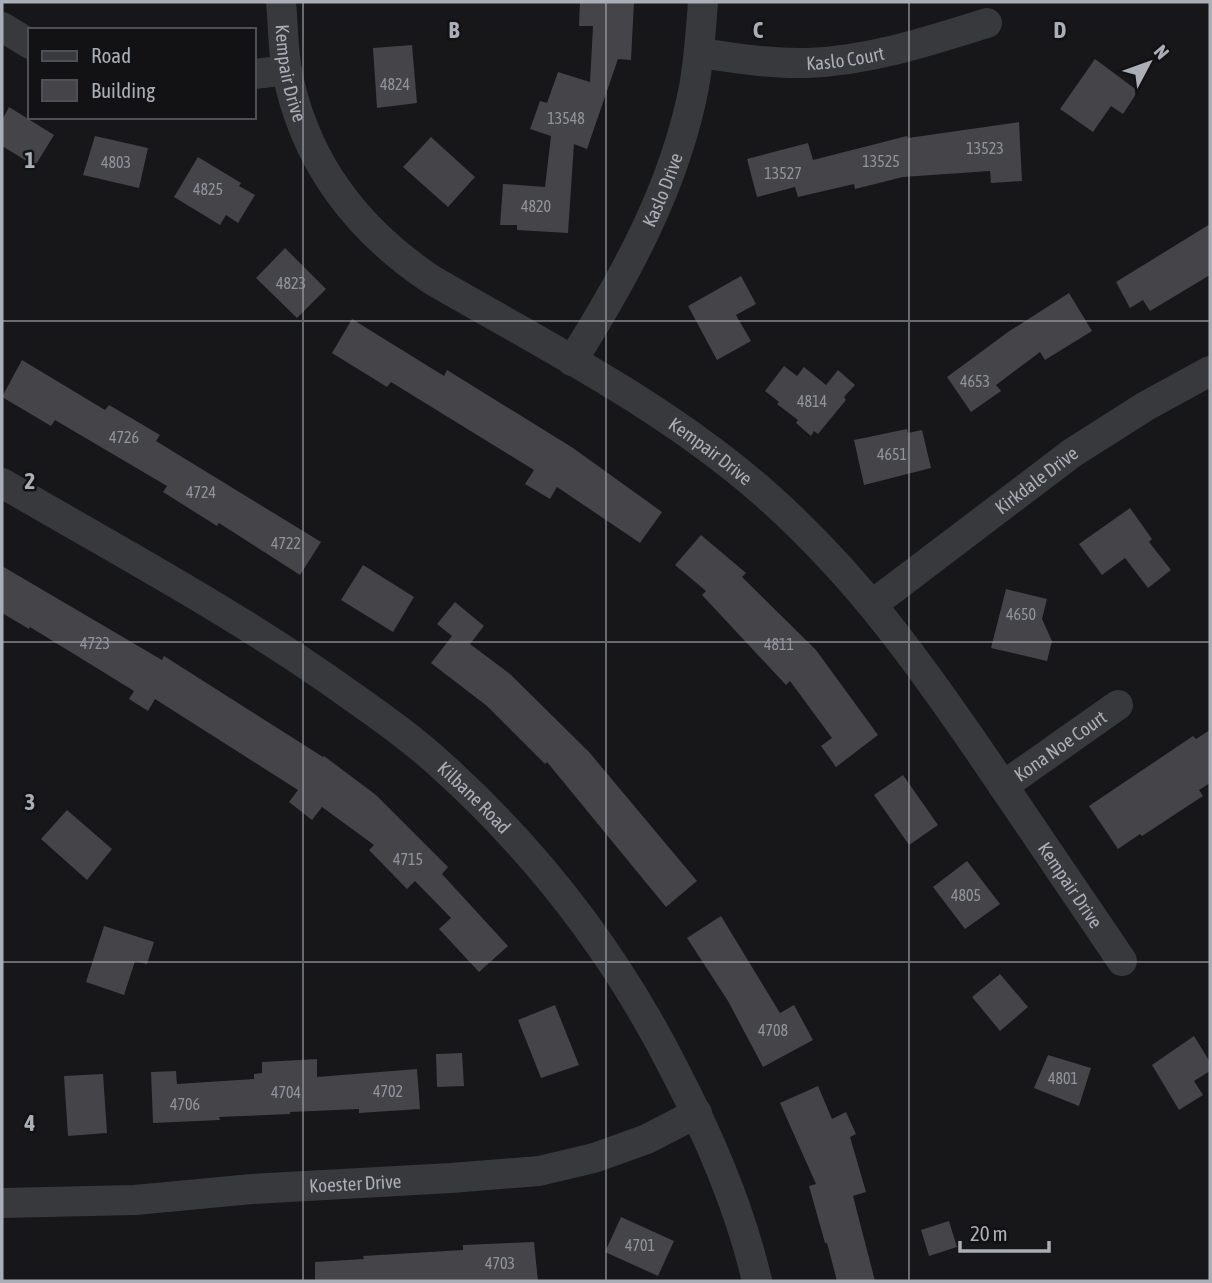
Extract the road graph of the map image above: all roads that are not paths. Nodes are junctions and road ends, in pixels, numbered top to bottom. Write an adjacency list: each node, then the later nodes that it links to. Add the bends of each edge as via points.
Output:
1 (281, 2): 7 (street, Kempair Drive)
2 (703, 2): 6 (street, Kaslo Drive)
3 (987, 23): 6 (street, Kaslo Court, via 863,57 808,63)
4 (2, 27): 5 (street)
5 (28, 43)
6 (699, 53): 9 (street, Kaslo Drive, via 694,89 673,161 646,230)
7 (287, 70): 8 (street); 9 (street, Kempair Drive, via 298,116 317,159 373,234 432,280)
8 (256, 74)
9 (572, 361): 12 (street, Kempair Drive, via 698,440 763,492)
10 (1210, 371): 12 (street, Kirkdale Drive, via 1072,453)
11 (2, 483): 16 (street, Kilbane Road, via 316,670 442,765 503,824 595,936 653,1028)
12 (873, 604): 14 (street, Kempair Drive, via 921,665)
13 (1118, 705): 14 (street, Kona Noe Court)
14 (1003, 786): 15 (street, Kempair Drive)
15 (1122, 961)
16 (697, 1113): 17 (street, Koester Drive, via 647,1139 540,1171 135,1200); 18 (street, Kilbane Road, via 722,1172)
17 (2, 1203)
18 (757, 1281)

